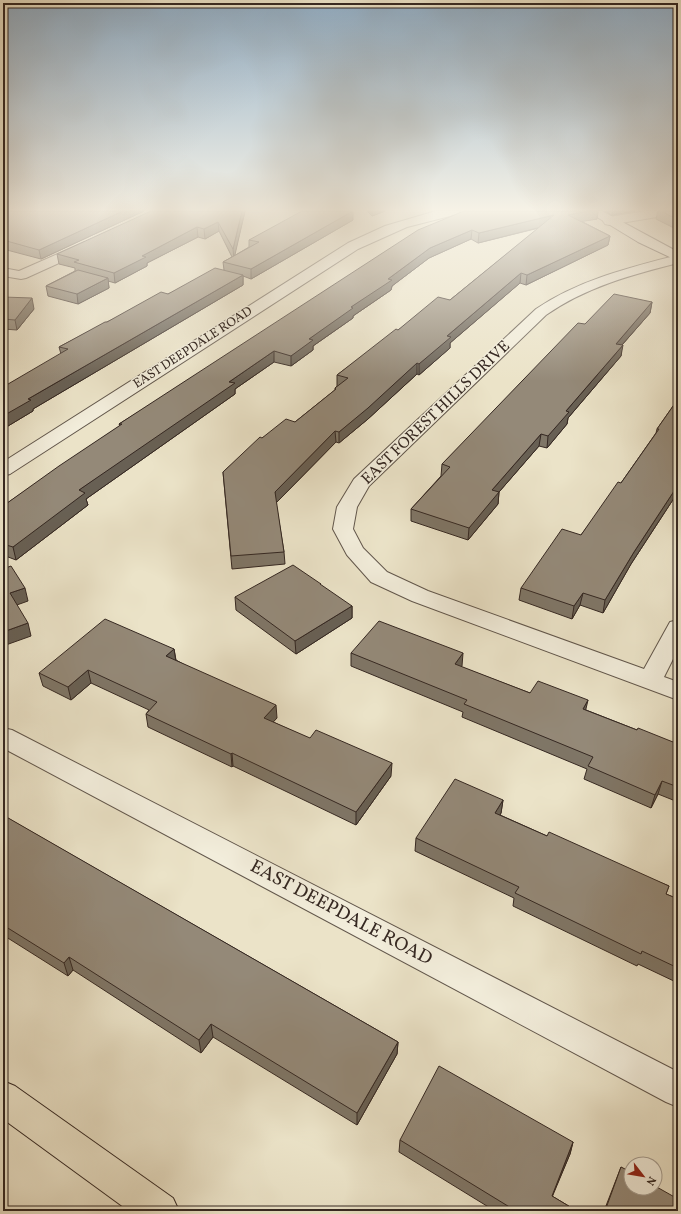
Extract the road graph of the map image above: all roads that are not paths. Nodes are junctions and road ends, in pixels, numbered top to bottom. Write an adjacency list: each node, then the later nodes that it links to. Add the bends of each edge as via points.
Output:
1 (39, 268): 4 (street, via 21,276)
2 (320, 268): 5 (street, EAST DEEPDALE ROAD)
3 (646, 268): 7 (street, EAST FOREST HILLS DRIVE, via 585,286 541,312 361,483 347,507 343,529 354,551 379,578 420,596)
4 (3, 272)
5 (3, 470)
6 (678, 627): 7 (street)
7 (650, 680): 8 (street, EAST FOREST HILLS DRIVE)
8 (678, 691)
9 (3, 737): 10 (street, EAST DEEPDALE ROAD)
10 (678, 1090)
11 (3, 1098): 12 (main road)
12 (160, 1211)

